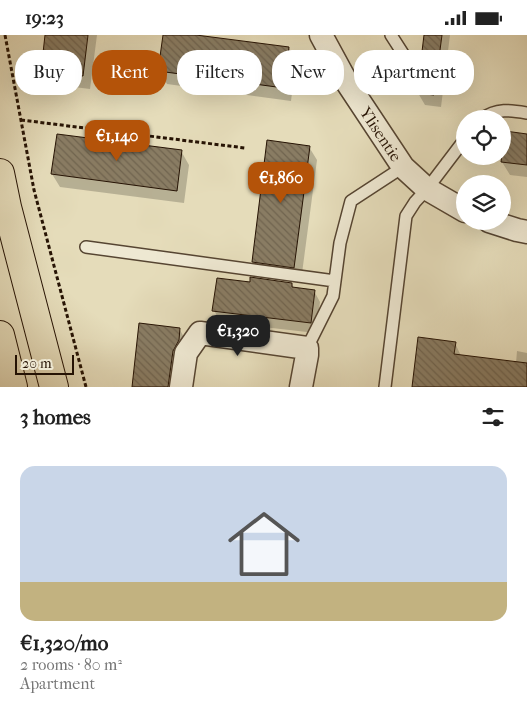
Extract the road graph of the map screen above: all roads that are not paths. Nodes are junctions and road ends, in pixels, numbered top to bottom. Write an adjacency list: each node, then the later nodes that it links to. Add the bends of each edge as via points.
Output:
1 (321, 35): 7 (street, Ylisentie, via 346,81)
2 (391, 35): 3 (lane)
3 (401, 50)
4 (511, 111): 5 (lane)
5 (527, 113)
6 (456, 151): 9 (lane)
7 (403, 167): 9 (street, Ylisentie); 14 (lane, via 351,201 340,243)
8 (0, 173): 18 (main road)
9 (427, 189): 10 (street, Ylisentie); 21 (lane, via 406,216)
10 (456, 206)
11 (511, 228): 12 (street)
12 (527, 232)
13 (86, 247): 14 (lane)
14 (335, 281): 16 (lane, via 333,296)
15 (0, 335): 17 (main road)
16 (307, 348): 19 (street, via 200,333 186,353); 20 (street)
17 (13, 387)
18 (54, 387)
19 (181, 387)
20 (301, 387)
21 (384, 387)

